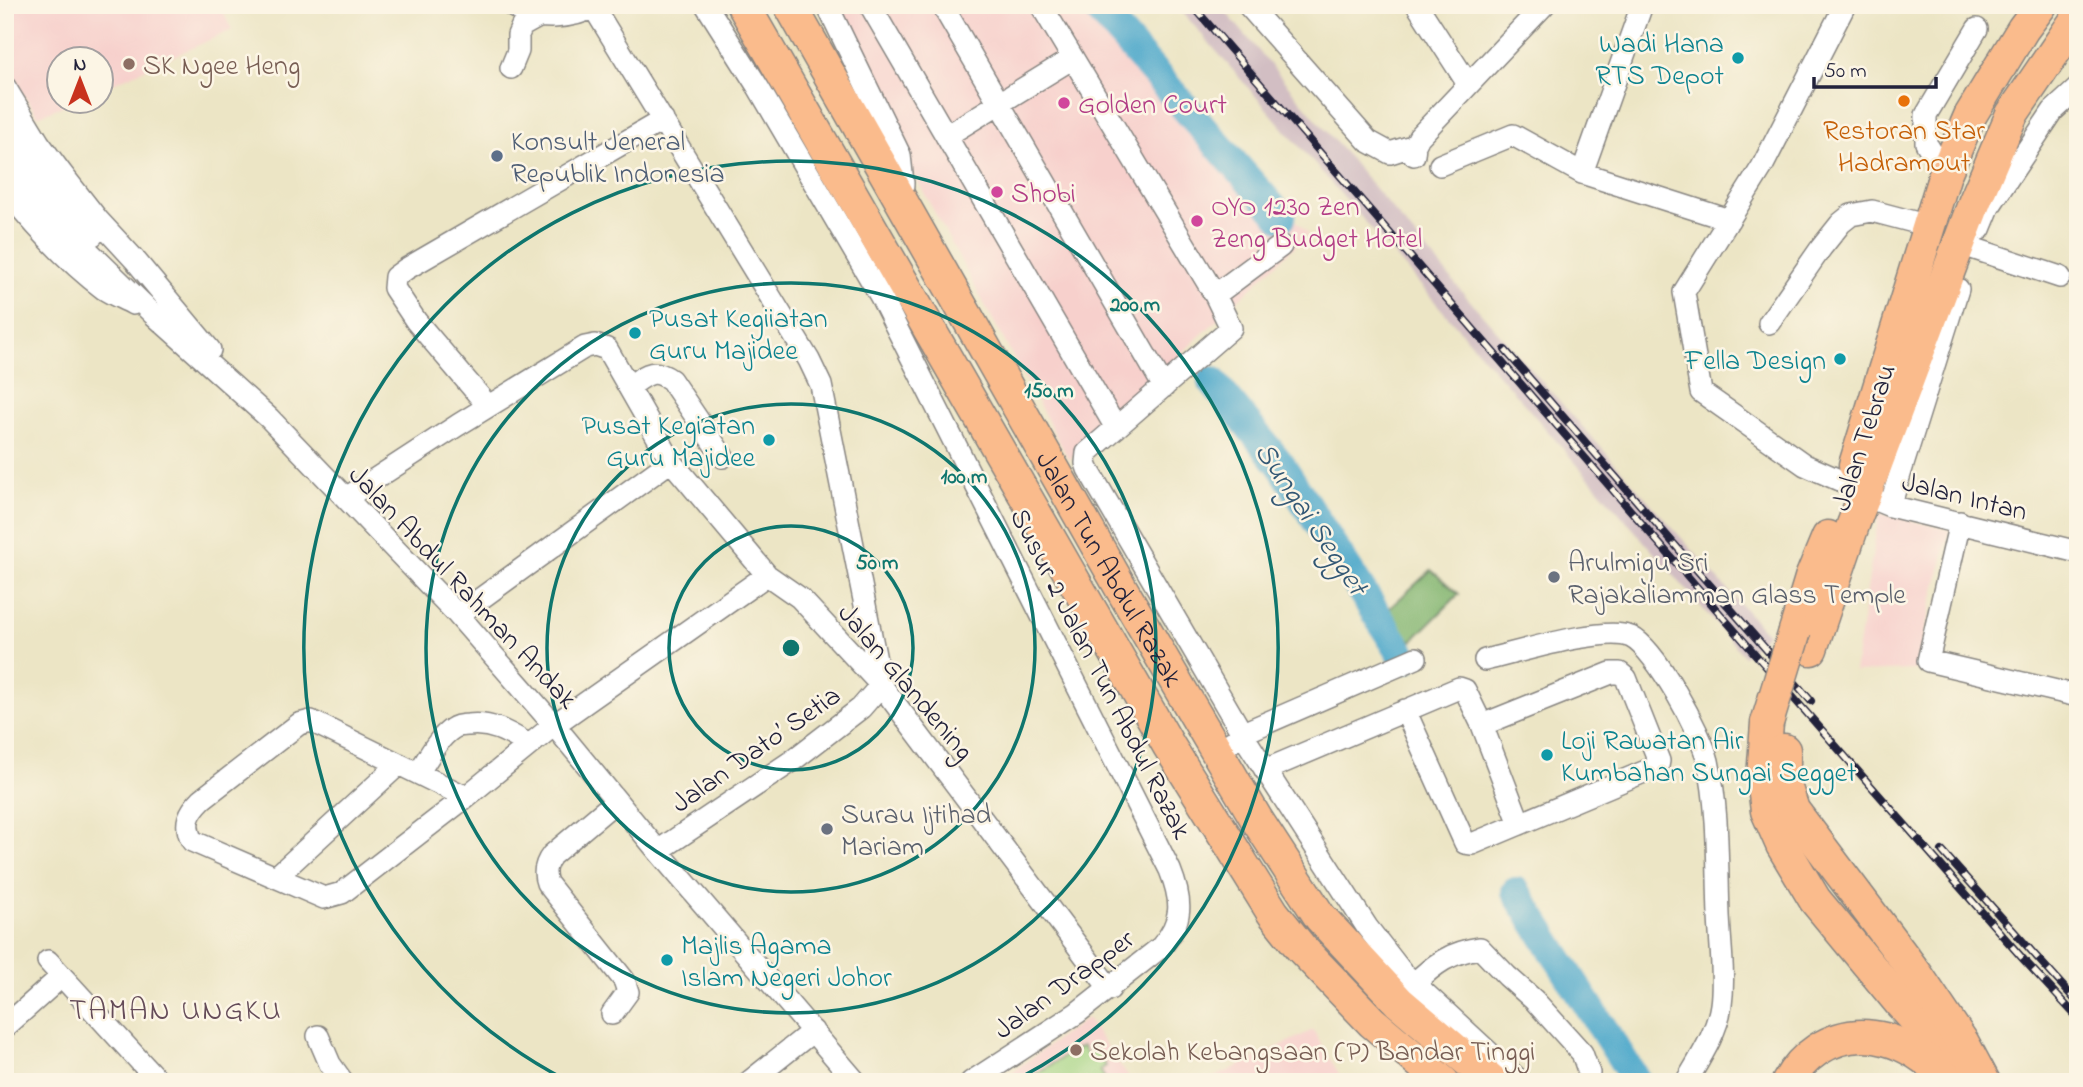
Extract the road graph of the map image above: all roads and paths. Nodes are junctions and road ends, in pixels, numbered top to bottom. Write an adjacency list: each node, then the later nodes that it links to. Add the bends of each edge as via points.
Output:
1 (511, 5): 17 (street)
2 (706, 5): 22 (street, Susur 2 Jalan Tun Abdul Razak)
3 (726, 5): 22 (highway)
4 (743, 5): 26 (highway, Jalan Tun Abdul Razak)
5 (792, 5): 36 (highway, Jalan Tun Abdul Razak)
6 (827, 5): 36 (street, via 900,155)
7 (870, 5): 30 (street)
8 (942, 5): 27 (street)
9 (1041, 5): 20 (street)
10 (1248, 5): 23 (street, via 1368,141 1390,153 1414,150 1419,137)
11 (1417, 5): 23 (street)
12 (1642, 5): 33 (street)
13 (1845, 5): 37 (street, via 1762,167)
14 (597, 6): 17 (street, via 561,16); 29 (street)
15 (1537, 8): 23 (street)
16 (2032, 13): 34 (highway, Jalan Tebrau, via 1970,116)
17 (540, 16): 21 (street, via 522,26)
18 (2078, 17): 47 (highway, Jalan Tebrau, via 2012,114)
19 (1977, 29): 34 (street, via 1926,115 1926,143)
20 (1073, 58): 27 (street); 42 (street)
21 (512, 68)
22 (765, 82): 26 (highway); 80 (street, Susur 2 Jalan Tun Abdul Razak, via 881,297 1145,820 1178,888)
23 (1468, 84)
24 (5, 87): 49 (street, via 39,143 98,220)
25 (2078, 88): 40 (street, Jalan Tebrau, via 2053,111 2007,179)
26 (798, 101): 92 (highway, Jalan Tun Abdul Razak, via 1168,746 1273,913 1372,1022)
27 (1000, 103): 30 (street); 46 (street)
28 (5, 118): 43 (street, via 56,193 110,253)
29 (663, 120): 48 (street, via 396,277 394,288 416,321); 64 (street, via 821,386)
30 (946, 136): 50 (street)
31 (6, 154): 43 (street, Jalan Abdul Rahman Andak, via 36,200)
32 (1440, 165): 33 (street, via 1513,135)
33 (1582, 173): 37 (street)
34 (1945, 174): 38 (highway, Jalan Tebrau)
35 (5, 189): 43 (street, via 65,255 105,289)
36 (901, 202): 70 (highway, Jalan Tun Abdul Razak, via 1121,588)
37 (1729, 220): 54 (street, via 1684,292 1702,392 1805,465)
38 (1929, 226): 44 (street, via 1872,212 1851,215 1821,248); 47 (highway, Jalan Tebrau)
39 (1280, 246): 42 (street)
40 (1972, 248): 41 (street); 56 (street, Jalan Tebrau)
41 (2060, 277)
42 (1215, 295): 46 (street, via 1231,328)
43 (153, 314): 49 (street, Jalan Abdul Rahman Andak)
44 (1769, 323)
45 (629, 387): 48 (street, Jalan Glandening, via 607,349 595,345); 52 (street, via 650,374 661,373 671,380); 53 (street, Jalan Glandening)
46 (1164, 387): 50 (street)
47 (1892, 387): 51 (highway, Jalan Tebrau); 54 (highway, Jalan Tebrau)
48 (488, 406): 55 (street)
49 (270, 418): 55 (street, Jalan Abdul Rahman Andak)
50 (1116, 428): 70 (street, via 1087,453 1088,469)
51 (1891, 428): 56 (highway); 61 (highway, Jalan Tebrau, via 1840,562)
52 (723, 457)
53 (671, 461): 59 (street, Jalan Glandening); 60 (street)
54 (1848, 484): 61 (highway, Jalan Tebrau, via 1811,578)
55 (346, 498): 60 (street, Jalan Abdul Rahman Andak)
56 (1884, 503): 57 (street, Jalan Intan)
57 (1959, 522): 58 (street, Jalan Intan); 65 (street, via 1928,661)
58 (2078, 552)
59 (766, 575): 64 (street, Jalan Glandening, via 800,598); 68 (street)
60 (458, 615): 68 (street, Jalan Abdul Rahman Andak)
61 (1803, 640): 67 (highway, Jalan Tebrau)
62 (1416, 658): 70 (street, via 1250,730)
63 (1485, 660): 96 (street, via 1604,634 1629,636 1652,656 1688,714 1707,759 1715,805 1721,1005 1704,1052)
64 (881, 685): 78 (street, Jalan Dato’ Setia, via 861,708 792,761); 82 (street, Jalan Glandening)
65 (2078, 696)
66 (1405, 709): 69 (street, via 1459,688 1465,690); 73 (street); 77 (street, via 1465,843)
67 (1777, 724): 99 (highway, Jalan Tebrau, via 1763,778 1766,811 1782,845 1815,901 1947,1056); 100 (highway, Jalan Tebrau, via 1784,782 1793,810 1917,975)
68 (554, 725): 71 (street); 75 (street, Jalan Abdul Rahman Andak)
69 (1482, 725): 77 (street); 77 (street, via 1620,673 1660,761 1658,766)
70 (1230, 743): 73 (street); 76 (highway, Jalan Tun Abdul Razak)
71 (529, 745): 72 (street, via 493,725 453,727); 74 (street)
72 (408, 769): 74 (street); 79 (street); 79 (street, via 311,720 299,724 191,810 187,823 192,841)
73 (1270, 778): 76 (street); 81 (street, via 1367,927)
74 (467, 796): 79 (street, via 342,893 324,898)
75 (616, 801): 78 (street, Jalan Abdul Rahman Andak); 83 (street, via 552,856 544,875 624,980 628,992)
76 (1257, 820): 93 (highway, Jalan Tun Abdul Razak, via 1320,917 1352,953 1399,1002)
77 (1520, 824)
78 (658, 851): 85 (street, Jalan Abdul Rahman Andak)
79 (276, 877)
80 (1178, 921): 82 (street, Jalan Drapper, via 1161,947)
81 (1414, 984): 94 (street); 95 (street, via 1431,967 1462,951 1480,948 1583,1053)
82 (1110, 989): 87 (street, Jalan Drapper)
83 (611, 1014)
84 (5, 1027): 88 (street, via 55,969)
85 (813, 1031): 90 (street); 91 (street, Jalan Abdul Rahman Andak)
86 (318, 1036): 89 (street)
87 (981, 1079)
88 (159, 1082)
89 (343, 1082)
90 (749, 1082)
91 (856, 1082)
92 (1443, 1082)
93 (1493, 1082)
94 (1521, 1082)
95 (1587, 1082)
96 (1686, 1082)
97 (1788, 1082): 98 (highway, via 1806,1058 1828,1043 1851,1036 1882,1037 1913,1049)
98 (1949, 1082)
99 (1958, 1082)
100 (1984, 1082)

